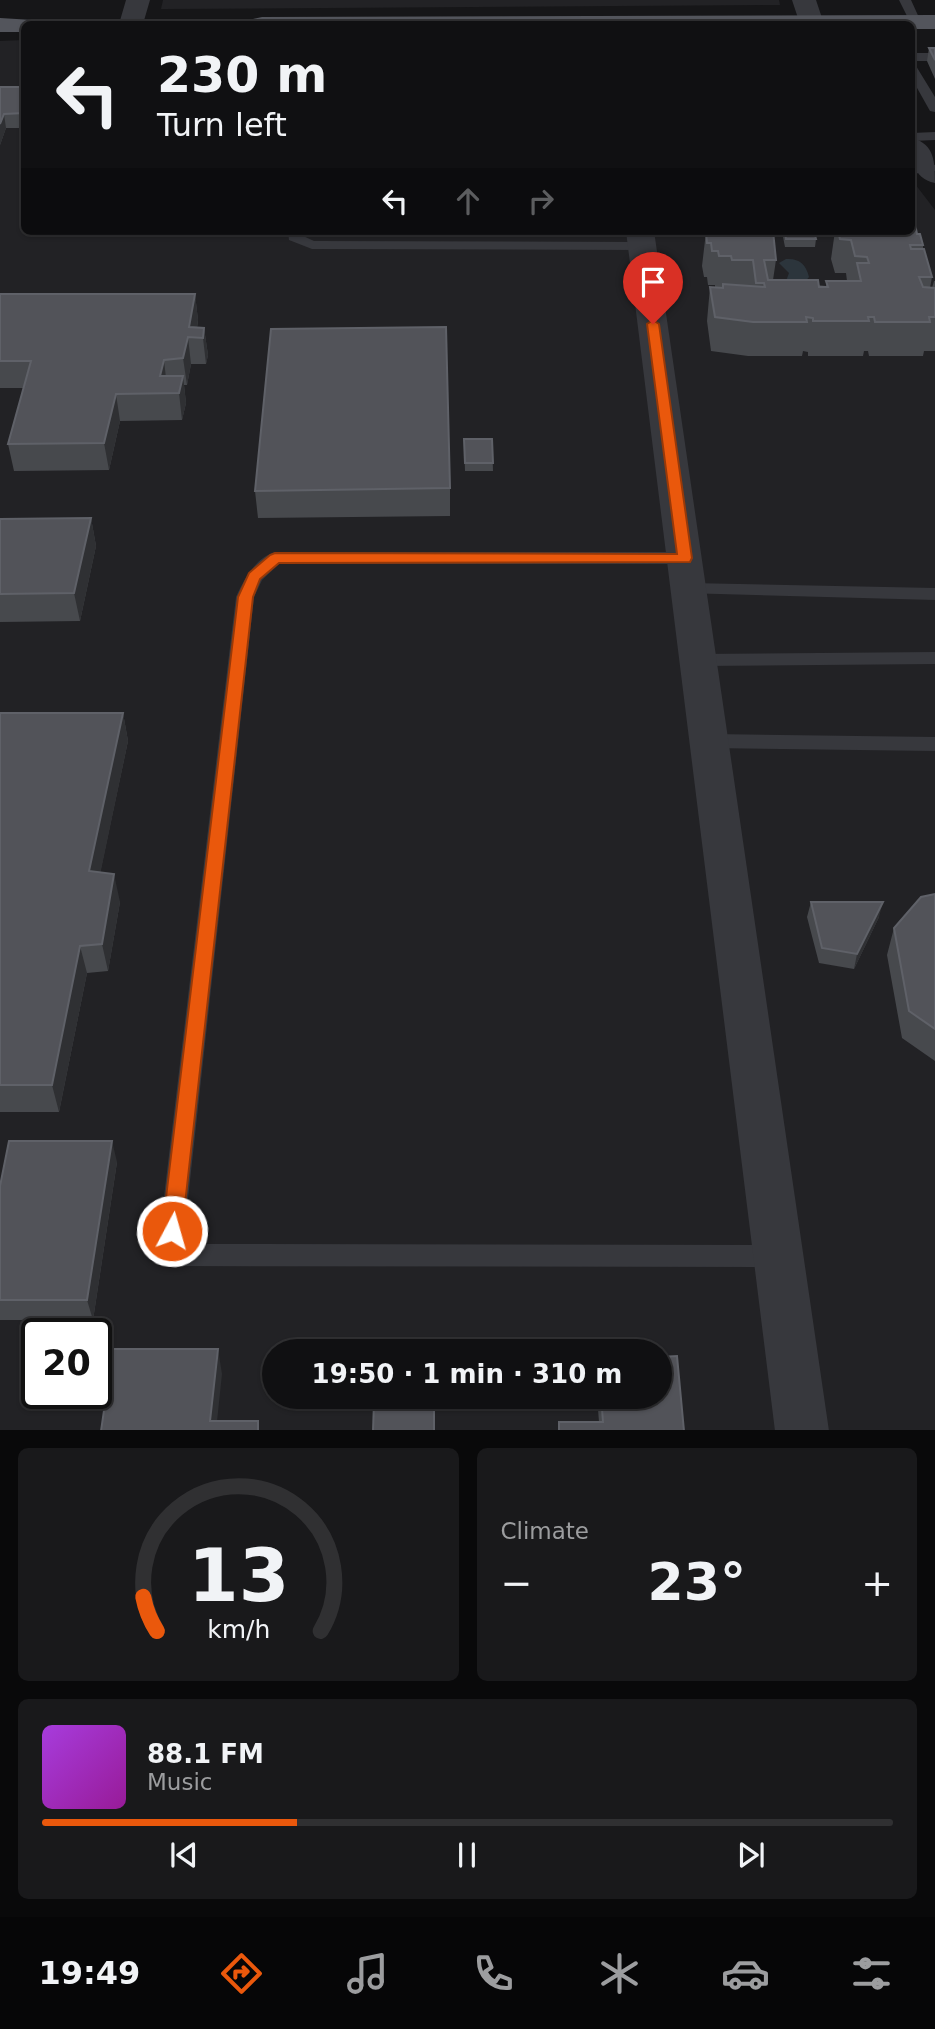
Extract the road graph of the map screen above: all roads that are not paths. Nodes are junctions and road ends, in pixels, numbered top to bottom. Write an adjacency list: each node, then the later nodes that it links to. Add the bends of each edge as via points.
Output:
1 (138, 0): 4 (street)
2 (905, 0): 7 (lane)
3 (809, 16): 5 (main road); 6 (main road)
4 (132, 21)
5 (686, 21)
6 (863, 21)
7 (925, 22)
8 (0, 25): 9 (main road)
9 (21, 25)
10 (915, 57): 11 (lane)
11 (935, 57)
12 (915, 74): 13 (lane)
13 (935, 108)
14 (935, 136): 15 (lane)
15 (915, 137)
16 (915, 152): 17 (street)
17 (925, 171)
18 (294, 235): 19 (lane, via 312,245)
19 (641, 238): 20 (street)
20 (687, 574): 21 (lane); 23 (street); 26 (lane, via 275,558 254,577 245,597 169,1255)
21 (935, 594)
22 (935, 658): 23 (lane)
23 (699, 660): 24 (street)
24 (710, 741): 25 (lane); 26 (street)
25 (935, 744)
26 (779, 1256): 27 (street)
27 (802, 1430)

